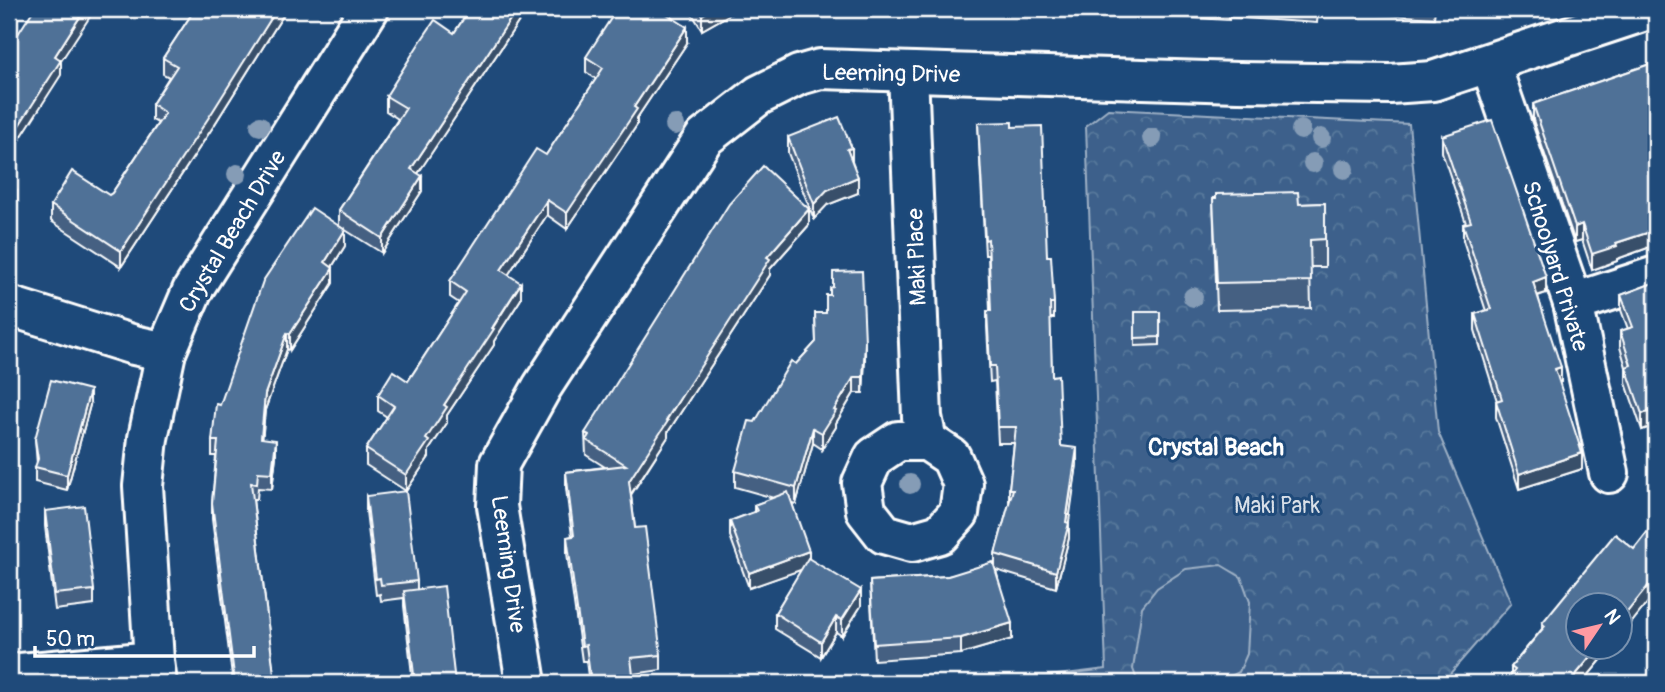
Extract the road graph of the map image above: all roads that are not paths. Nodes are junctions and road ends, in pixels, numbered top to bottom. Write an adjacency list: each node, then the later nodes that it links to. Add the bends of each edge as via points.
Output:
1 (369, 9): 8 (street, Crystal Beach Drive, via 198,280)
2 (1651, 9): 3 (street, Leeming Drive)
3 (1490, 63): 4 (street, Leeming Drive, via 1433,81 1390,84); 6 (street, Schoolyard Private)
4 (908, 72): 9 (street, Maki Place, via 922,417); 13 (street, Leeming Drive, via 820,69 799,75 759,95 704,138 542,387 499,464 497,506)
5 (1656, 276): 6 (street)
6 (1573, 303): 10 (street, Schoolyard Private)
7 (9, 306): 8 (street)
8 (166, 352): 11 (street, Crystal Beach Drive, via 143,486)
9 (927, 442)
10 (1609, 473)
11 (155, 672): 12 (street)
12 (9, 674)
13 (526, 683)

